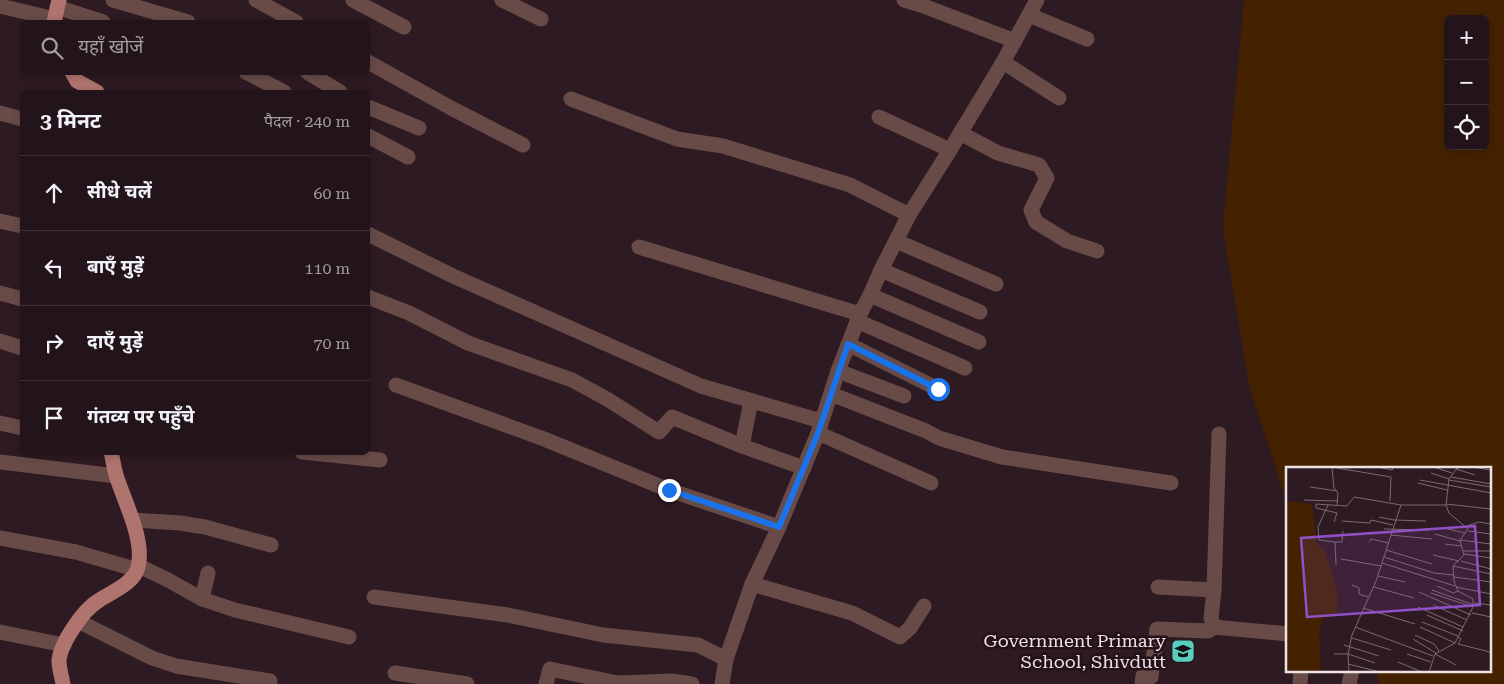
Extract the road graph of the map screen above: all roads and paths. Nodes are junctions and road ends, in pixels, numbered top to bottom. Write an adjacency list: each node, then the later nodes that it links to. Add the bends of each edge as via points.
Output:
1 (113, 0): 12 (street)
2 (256, 0): 13 (street)
3 (354, 0): 14 (street)
4 (502, 0): 10 (street)
5 (904, 0): 16 (street)
6 (1037, 0): 9 (street)
7 (0, 6): 8 (street)
8 (56, 12): 11 (street)
9 (1029, 15): 15 (street); 16 (street)
10 (542, 19)
11 (94, 20)
12 (181, 20)
13 (292, 20)
14 (404, 27)
15 (1087, 39)
16 (1015, 41): 17 (street)
17 (1003, 62): 25 (street); 32 (street)
18 (370, 63): 34 (street)
19 (74, 75): 22 (main road, via 77,81)
20 (252, 75): 23 (street)
21 (311, 75): 24 (street)
22 (93, 90)
23 (280, 90)
24 (337, 90)
25 (1059, 98)
26 (571, 99): 37 (street, via 672,137 722,146 850,185)
27 (370, 109): 31 (street)
28 (0, 113): 30 (street)
29 (879, 117): 35 (street)
30 (20, 118)
31 (419, 128)
32 (960, 134): 35 (street); 43 (street, via 998,153 1039,165 1047,178 1031,210 1036,222 1067,241)
33 (370, 137): 36 (street)
34 (523, 145)
35 (950, 150): 37 (street)
36 (408, 157)
37 (909, 215): 41 (street)
38 (0, 222): 39 (street)
39 (20, 226)
40 (370, 235): 62 (street, via 586,337 701,386)
41 (896, 240): 44 (street); 45 (street)
42 (639, 247): 51 (street)
43 (1096, 251)
44 (881, 270): 47 (street); 50 (street)
45 (996, 284)
46 (0, 292): 48 (street)
47 (870, 295): 51 (street); 53 (street)
48 (20, 298)
49 (370, 298): 67 (street, via 409,313 468,343 572,380 659,432 672,416)
50 (980, 312)
51 (859, 318): 54 (street); 56 (street)
52 (0, 341): 55 (street)
53 (979, 342)
54 (848, 344): 57 (street); 59 (street)
55 (20, 347)
56 (965, 368)
57 (838, 371): 60 (street); 61 (street)
58 (396, 385): 77 (street, via 544,439 669,490)
59 (938, 389)
60 (831, 394): 64 (street); 75 (street, via 938,438 1002,457)
61 (904, 396)
62 (751, 401): 64 (street); 67 (street)
63 (0, 423): 65 (street)
64 (819, 427): 72 (street); 74 (street)
65 (20, 428)
66 (1219, 434): 84 (street)
67 (742, 446): 72 (street)
68 (112, 455): 73 (main road)
69 (331, 455): 70 (street)
70 (380, 460)
71 (0, 462): 73 (street)
72 (804, 468): 77 (street)
73 (116, 476): 76 (main road)
74 (931, 483)
75 (1171, 483)
76 (133, 520): 79 (street, via 205,527); 80 (main road, via 138,543)
77 (779, 527): 82 (street)
78 (0, 538): 80 (street)
79 (271, 545)
80 (138, 568): 86 (street); 88 (main road, via 130,581 95,602)
81 (208, 573): 86 (street)
82 (752, 584): 87 (street, via 852,613 900,638); 94 (street)
83 (1158, 587): 84 (street)
84 (1214, 590): 89 (street, via 1211,618)
85 (374, 596): 94 (street, via 508,615 603,635 698,645)
86 (202, 599): 92 (street)
87 (924, 606)
88 (78, 621): 93 (main road); 96 (street, via 152,658 176,666)
89 (1214, 627): 91 (street); 102 (street, via 1208,631 1157,629 1151,677 1143,676)
90 (0, 632): 93 (street)
91 (1286, 634)
92 (349, 638)
93 (64, 645): 97 (main road, via 59,660)
94 (726, 659): 101 (street)
95 (395, 673): 98 (street)
96 (270, 681)
97 (63, 684)
98 (467, 684)
99 (546, 684): 100 (street, via 550,669 618,683 672,681)
100 (692, 684)
101 (722, 684)
102 (1142, 684)

